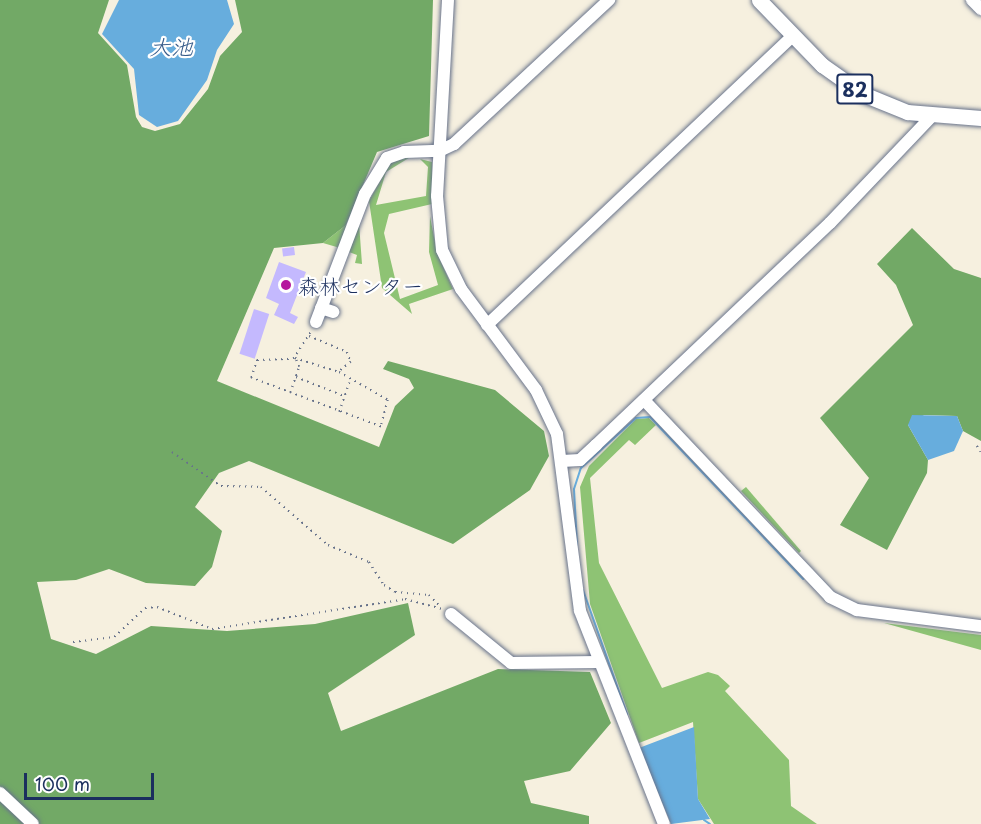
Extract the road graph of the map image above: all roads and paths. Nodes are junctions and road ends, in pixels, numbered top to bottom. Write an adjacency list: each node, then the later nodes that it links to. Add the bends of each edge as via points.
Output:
1 (448, 0): 9 (street)
2 (609, 0): 9 (street, via 454,144)
3 (759, 0): 6 (main road, 82)
4 (972, 0): 5 (street)
5 (981, 9)
6 (793, 36): 7 (main road, 82, via 863,93); 11 (street)
7 (932, 116): 8 (main road, 82); 19 (street, via 839,215)
8 (981, 118)
9 (439, 151): 10 (street, via 404,152 379,167 327,310); 11 (street, via 442,250)
10 (316, 322): 12 (path)
11 (487, 325): 24 (street, via 549,412)
12 (309, 336): 13 (path); 14 (path, via 347,352 351,362)
13 (295, 358): 14 (path); 15 (path); 17 (path, via 257,360 251,378)
14 (339, 372): 16 (path)
15 (296, 377): 17 (path); 18 (path)
16 (349, 382): 18 (path); 20 (path, via 390,405 381,427)
17 (289, 394): 20 (path)
18 (344, 396): 20 (path)
19 (644, 400): 24 (street, via 580,460); 26 (street, via 830,597 857,610)
20 (339, 413)
21 (977, 446): 23 (path)
22 (172, 452): 25 (path, via 221,486 261,487 278,497 328,545 369,562 384,585 395,592 429,595)
23 (981, 452)
24 (562, 461): 28 (street, via 573,585)
25 (447, 612): 27 (path, via 405,599 212,629 157,607 145,608 114,637); 28 (street, via 511,663)
26 (981, 626)
27 (73, 642)
28 (599, 662): 31 (street)
29 (0, 793): 30 (street)
30 (33, 824)
31 (664, 824)

